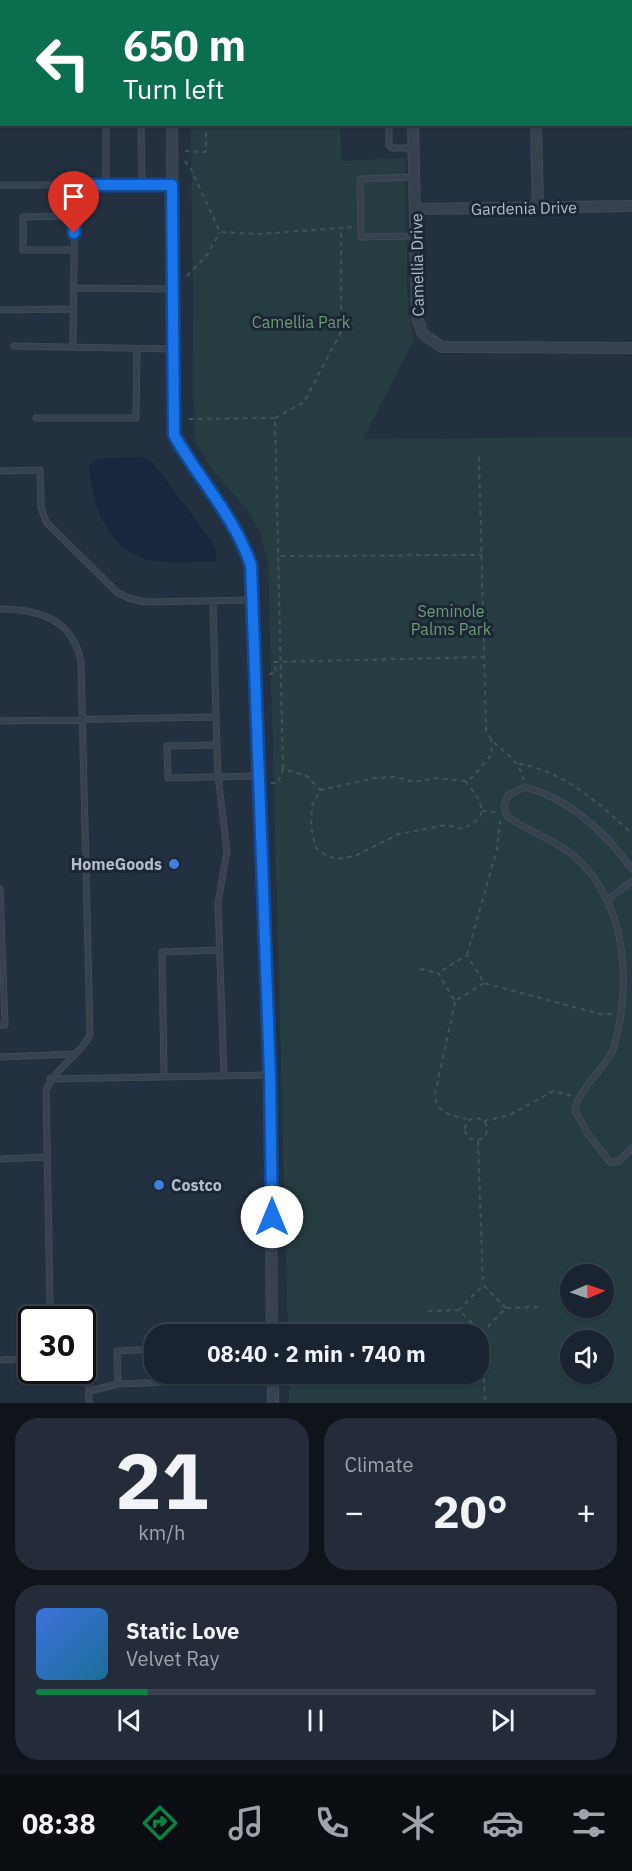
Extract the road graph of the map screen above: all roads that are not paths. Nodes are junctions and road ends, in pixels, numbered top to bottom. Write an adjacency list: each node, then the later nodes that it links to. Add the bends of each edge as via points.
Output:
1 (106, 126): 11 (lane)
2 (141, 126): 12 (lane)
3 (172, 126): 13 (street)
4 (389, 126): 7 (lane, via 392,148)
5 (413, 126): 7 (street, Camellia Drive)
6 (536, 126): 15 (street)
7 (414, 148): 8 (street, Camellia Drive)
8 (414, 177): 16 (street, Camellia Drive); 18 (lane, via 360,179 360,227 361,237)
9 (0, 185): 10 (lane)
10 (75, 185): 11 (lane); 17 (lane)
11 (106, 185): 12 (lane)
12 (142, 185): 13 (lane)
13 (172, 185): 21 (street)
14 (632, 206): 15 (street, Gardenia Drive)
15 (538, 208): 16 (street, Gardenia Drive)
16 (415, 209): 18 (street, Camellia Drive)
17 (75, 216): 19 (lane); 19 (lane, via 23,217 23,250)
18 (416, 236): 26 (street, Camellia Drive, via 417,318 423,334 435,344)
19 (74, 250): 20 (lane)
20 (74, 288): 21 (lane); 22 (lane)
21 (173, 289): 28 (street)
22 (74, 309): 23 (lane); 25 (lane)
23 (0, 310)
24 (14, 346): 25 (lane)
25 (73, 347): 27 (lane)
26 (632, 348)
27 (137, 349): 28 (lane); 29 (lane, via 136,418)
28 (173, 350): 31 (street, via 174,435 243,541 251,565)
29 (36, 418)
30 (0, 471): 32 (lane, via 40,470 41,507 46,522 118,593 144,602)
31 (252, 600): 32 (lane); 38 (street)
32 (213, 601): 34 (lane)
33 (0, 609): 35 (lane, via 38,611 57,623 75,643 81,662)
34 (216, 717): 35 (lane); 37 (lane)
35 (82, 720): 36 (lane); 46 (lane, via 90,1035)
36 (0, 721)
37 (217, 745): 39 (lane); 39 (lane, via 167,746 168,778)
38 (259, 776): 39 (lane); 48 (street)
39 (218, 777): 44 (lane, via 227,851 218,903)
40 (632, 869): 43 (lane, via 586,818 548,795 525,787 508,795 505,812 516,823 545,836 575,857)
41 (632, 881): 43 (lane)
42 (0, 889): 45 (lane, via 5,1025)
43 (608, 900): 52 (lane, via 625,944 626,1011 603,1068 578,1098 576,1115 605,1158 613,1163)
44 (219, 950): 49 (lane); 50 (lane, via 162,952)
45 (0, 1025)
46 (75, 1054): 47 (lane); 51 (lane)
47 (0, 1057)
48 (270, 1075): 49 (lane); 56 (street)
49 (224, 1076): 50 (lane)
50 (164, 1077): 51 (lane)
51 (50, 1079): 53 (lane, via 46,1091)
52 (632, 1148)
53 (48, 1157): 54 (lane); 55 (lane)
54 (0, 1159)
55 (51, 1306)
56 (272, 1324)
57 (144, 1350): 62 (lane, via 117,1351)
58 (18, 1359): 59 (lane)
59 (0, 1360)
60 (144, 1382): 62 (lane)
61 (88, 1384): 64 (lane)
62 (118, 1384): 64 (lane)
63 (273, 1384): 66 (street)
64 (89, 1391): 65 (lane)
65 (89, 1403)
66 (273, 1403)

